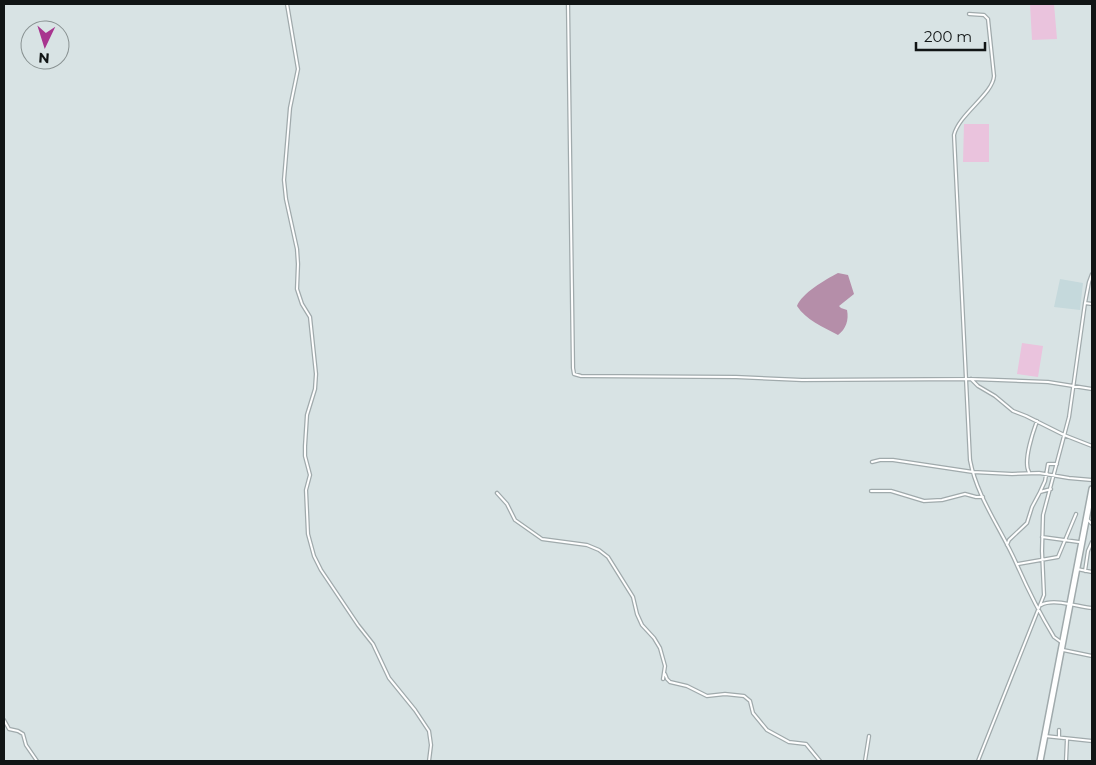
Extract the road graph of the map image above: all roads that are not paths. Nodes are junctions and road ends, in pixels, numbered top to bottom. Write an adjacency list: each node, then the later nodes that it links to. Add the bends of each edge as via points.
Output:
1 (287, 4): 57 (street, via 298,69 289,115 284,180 297,249 297,289 310,317 316,374 304,446 310,475 306,490 308,534 321,570 373,644 389,678 428,731 431,744)
2 (568, 4): 7 (street, via 574,374 802,380)
3 (969, 14): 7 (street, via 984,15 988,19 994,76 992,85 961,121 954,135)
4 (1092, 274): 5 (street)
5 (1085, 303): 6 (street); 9 (street)
6 (1092, 304)
7 (966, 379): 8 (street); 16 (street, via 968,444)
8 (971, 379): 9 (street); 11 (street, via 1014,411)
9 (1073, 385): 10 (street); 12 (street)
10 (1092, 389)
11 (1037, 421): 12 (street); 17 (street, via 1030,446)
12 (1064, 435): 13 (street); 15 (street)
13 (1092, 446)
14 (872, 462): 16 (street, via 893,460)
15 (1056, 464): 18 (street, via 1048,464); 19 (street)
16 (973, 472): 17 (street); 26 (street)
17 (1029, 472): 18 (street)
18 (1045, 474): 19 (street); 24 (street)
19 (1053, 475): 20 (street); 21 (street)
20 (1092, 480)
21 (1051, 489): 24 (street); 30 (street, via 1043,515)
22 (1092, 489): 28 (highway)
23 (871, 490): 26 (street, via 891,491 924,501 965,494)
24 (1040, 492): 34 (street, via 1027,523)
25 (496, 493): 47 (street, via 507,504 515,520 542,539 587,544 608,556 633,597 642,625 660,648)
26 (983, 497): 34 (street)
27 (1076, 514): 31 (street)
28 (1086, 519): 29 (street); 32 (highway)
29 (1092, 524)
30 (1042, 537): 31 (street); 35 (street)
31 (1064, 540): 32 (street); 35 (street, via 1058,557)
32 (1082, 542): 37 (highway)
33 (1092, 542): 38 (street)
34 (1007, 545): 36 (street)
35 (1043, 560): 36 (street); 40 (street, via 1044,590)
36 (1017, 564): 42 (street)
37 (1077, 569): 38 (street); 41 (highway)
38 (1085, 571): 39 (street)
39 (1092, 572)
40 (1040, 605): 41 (street); 42 (street)
41 (1070, 605): 43 (street); 44 (highway)
42 (1038, 608): 44 (street, via 1054,637); 60 (street)
43 (1092, 608)
44 (1063, 642): 45 (highway)
45 (1061, 650): 46 (street); 52 (highway)
46 (1092, 656)
47 (664, 672): 48 (street); 58 (street, via 670,682 708,696 731,694 747,698 753,713 768,730 789,742 806,744)
48 (663, 679)
49 (4, 720): 56 (street, via 9,729 23,734)
50 (1058, 730): 53 (street)
51 (869, 736): 59 (street)
52 (1045, 736): 53 (street); 61 (highway)
53 (1059, 738): 54 (street)
54 (1067, 739): 55 (street); 62 (street)
55 (1092, 741)
56 (37, 761)
57 (429, 761)
58 (820, 761)
59 (865, 761)
60 (978, 761)
61 (1040, 761)
62 (1066, 761)

